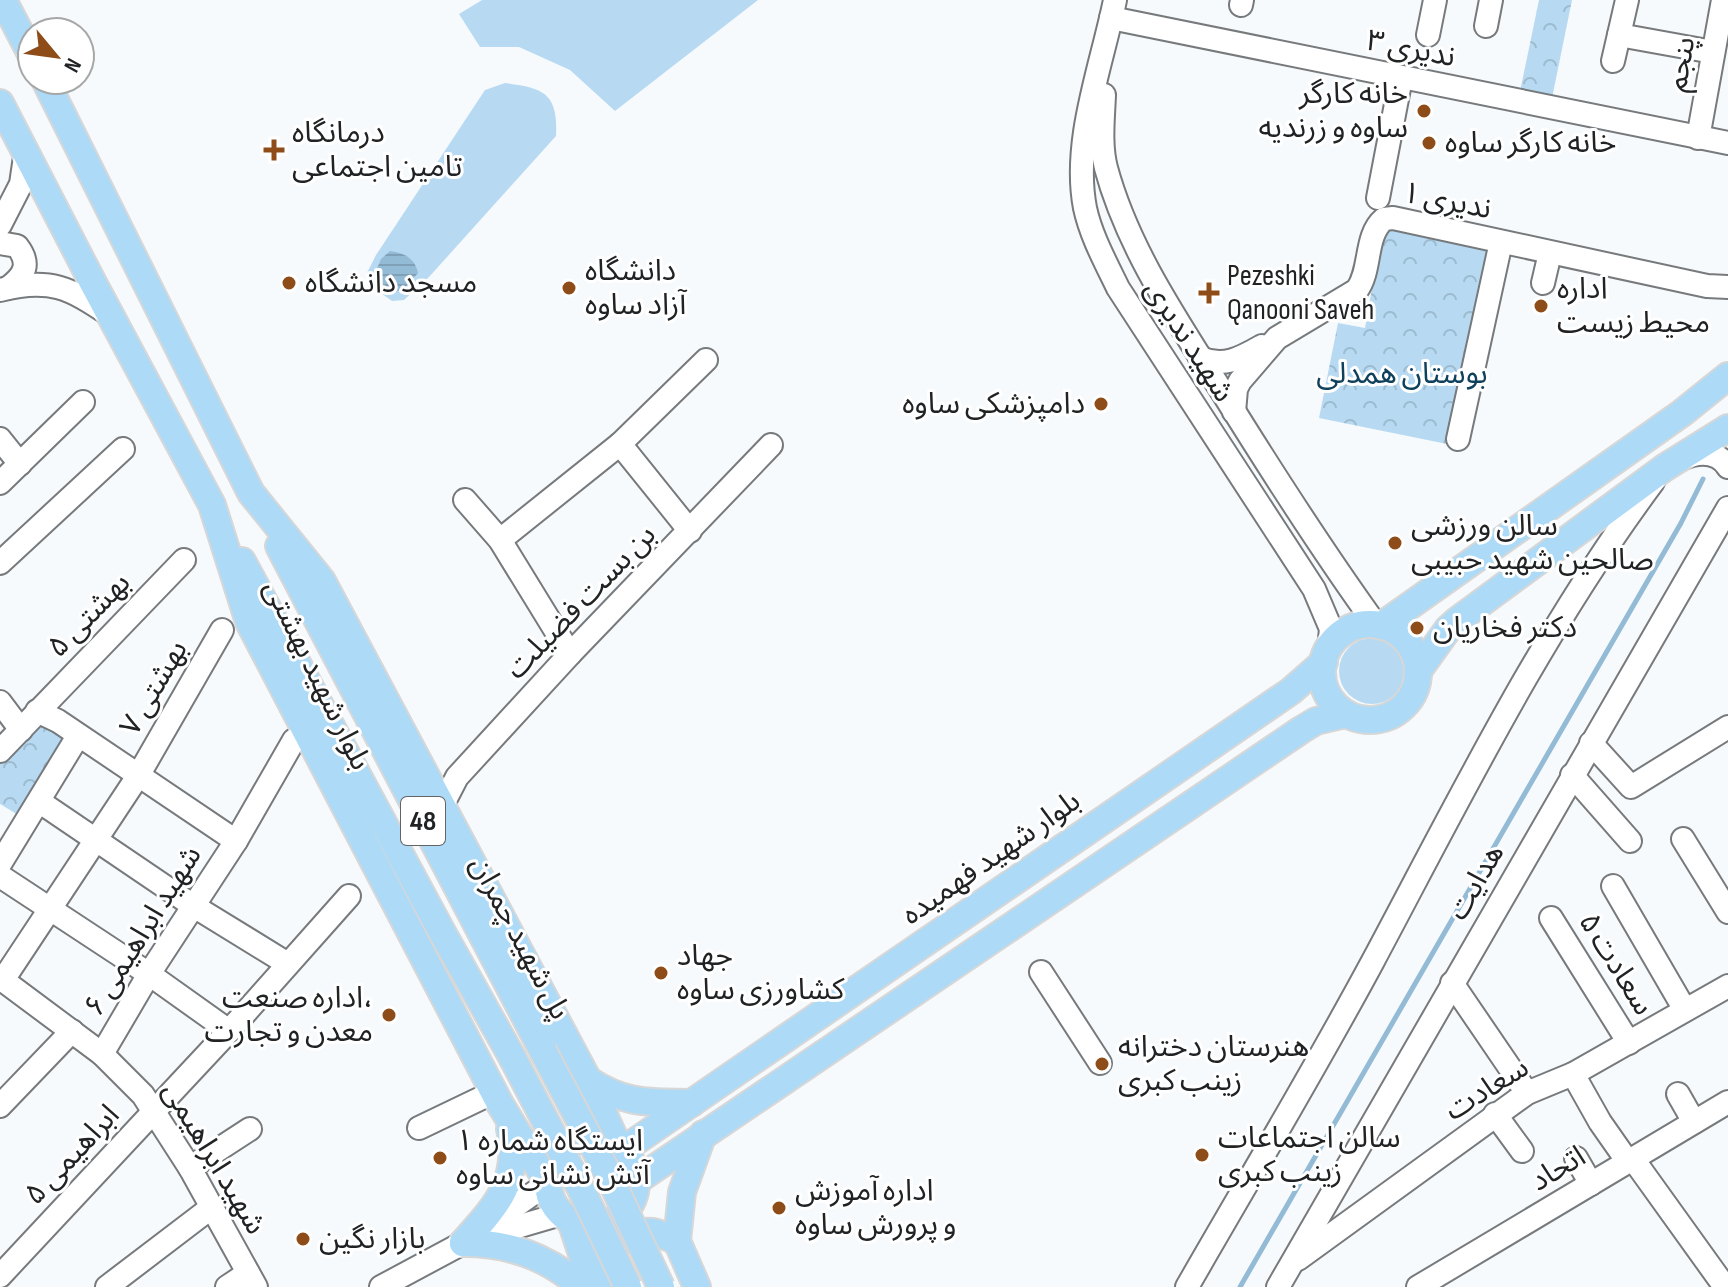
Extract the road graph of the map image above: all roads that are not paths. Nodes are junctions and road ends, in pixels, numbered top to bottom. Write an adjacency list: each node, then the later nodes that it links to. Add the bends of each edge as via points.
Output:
1 (3, 0): 7 (main road)
2 (1435, 0): 9 (street)
3 (1491, 0): 8 (street)
4 (1627, 0): 10 (street)
5 (1723, 0): 11 (street, پنجم)
6 (1113, 9): 12 (street, شهید ندیری); 14 (street, ندیری ۳)
7 (16, 25)
8 (1486, 26)
9 (1428, 35)
10 (1619, 35): 11 (street); 13 (street)
11 (1720, 41): 17 (street, پنجم)
12 (1106, 42): 31 (street, شهید ندیری, via 1106,167 1127,230); 60 (street, شهید ندیری, via 1080,165 1094,238 1118,288 1314,589 1331,629)
13 (1613, 61)
14 (1401, 78): 17 (street, ندیری ۳); 20 (street)
15 (53, 96): 47 (main road, بلوار شهید بهشتی / 48)
16 (0, 103): 19 (main road, بلوار شهید بهشتی / 48)
17 (1698, 138): 18 (street, ندیری ۳)
18 (1728, 143)
19 (26, 150): 21 (street, via 21,184); 29 (main road, بلوار شهید بهشتی / 48)
20 (1378, 198)
21 (0, 225)
22 (1501, 242): 24 (street, ندیری ۱); 30 (street, ندیری ۱, via 1384,219 1373,235 1357,290); 39 (street)
23 (0, 243): 27 (street, via 17,246 26,266 21,278)
24 (1550, 253): 25 (street); 26 (street, ندیری ۱)
25 (1543, 283)
26 (1717, 287): 28 (street, ندیری ۱)
27 (4, 289): 29 (street, via 41,283 75,291)
28 (1728, 298)
29 (110, 315): 49 (main road, بلوار شهید بهشتی / 48)
30 (1277, 338): 31 (street, via 1226,363); 36 (street, ندیری ۱, via 1240,381)
31 (1200, 358): 36 (street, شهید ندیری)
32 (706, 360): 40 (street)
33 (1728, 364): 34 (street)
34 (1720, 382): 55 (main road)
35 (83, 402): 43 (street)
36 (1234, 412): 57 (street, شهید ندیری)
37 (1728, 428): 44 (main road)
38 (0, 439): 43 (street)
39 (1458, 439)
40 (620, 444): 51 (street); 52 (street)
41 (771, 445): 51 (street, بن بست فضیلت)
42 (123, 449): 54 (street)
43 (20, 464): 46 (street)
44 (1670, 464): 45 (street, via 1710,454); 56 (main road); 137 (street, via 1609,542 1515,695 1371,965)
45 (1728, 467)
46 (0, 483)
47 (251, 493): 74 (main road, بلوار شهید بهشتی, via 322,581); 135 (main road, پل شهید چمران / 48, bridge, via 609,1176)
48 (465, 500): 52 (street)
49 (212, 505): 101 (main road, بلوار شهید بهشتی, via 249,622); 134 (main road, 48, bridge, via 512,1057)
50 (1726, 518): 69 (street, هدایت)
51 (690, 531): 59 (street, بن بست فضیلت)
52 (500, 540): 59 (street)
53 (184, 560): 63 (street, بهشتی ۵)
54 (0, 563)
55 (1438, 587): 56 (main road, via 1425,621 1431,626); 57 (main road)
56 (1458, 620): 61 (main road)
57 (1379, 625): 60 (main road, via 1349,629); 61 (main road, via 1407,642)
58 (222, 630): 72 (street, بهشتی ۷)
59 (570, 654): 74 (street, بن بست فضیلت, via 457,777)
60 (1327, 655): 64 (main road, via 1326,692); 105 (main road, بلوار شهید فهمیده, via 1291,691)
61 (1418, 671): 64 (main road, via 1412,696 1395,714 1370,720)
62 (0, 702): 66 (street)
63 (37, 711): 66 (street, بهشتی ۵); 67 (street)
64 (1346, 714): 113 (main road, via 1301,730)
65 (1728, 727): 69 (street, via 1631,787)
66 (21, 730): 70 (street, بهشتی ۵)
67 (78, 736): 72 (street); 73 (street)
68 (294, 740): 77 (street, شهید ابراهیمی ۶)
69 (1591, 743): 71 (street, هدایت)
70 (0, 751)
71 (1572, 775): 78 (street); 91 (street, هدایت)
72 (138, 776): 75 (street, بهشتی ۷); 77 (street)
73 (40, 802): 75 (street); 79 (street)
74 (442, 806): 100 (main road, بلوار شهید بهشتی)
75 (95, 838): 83 (street); 84 (street, بهشتی ۷)
76 (1683, 839): 85 (street)
77 (236, 841): 83 (street, شهید ابراهیمی ۶)
78 (1630, 841)
79 (0, 864)
80 (0, 876): 84 (street)
81 (1613, 886): 93 (street)
82 (349, 896): 87 (street, ابراهیمی ۵)
83 (192, 905): 87 (street); 89 (street, شهید ابراهیمی ۶)
84 (51, 910): 89 (street); 90 (street, بهشتی ۷)
85 (1728, 912)
86 (1551, 918): 96 (street, سعادت ۵)
87 (288, 964): 95 (street, ابراهیمی ۵)
88 (1041, 972): 98 (street)
89 (149, 974): 95 (street); 97 (street, شهید ابراهیمی ۶)
90 (2, 979): 94 (street, شهید ابراهیمی)
91 (1452, 983): 102 (street); 126 (street, هدایت)
92 (1728, 986): 93 (street, سعادت)
93 (1685, 1010): 96 (street, سعادت)
94 (72, 1031): 97 (street, شهید ابراهیمی); 106 (street)
95 (229, 1031): 107 (street, ابراهیمی ۵)
96 (1629, 1043): 99 (street, سعادت)
97 (102, 1054): 107 (street, شهید ابراهیمی)
98 (1100, 1063)
99 (1573, 1074): 102 (street, سعادت); 117 (street, via 1600,1122)
100 (588, 1080): 105 (main road, via 629,1100); 109 (main road, via 584,1112 557,1132 539,1136); 114 (main road, بلوار شهید بهشتی)
101 (494, 1092): 109 (main road, بلوار شهید بهشتی); 111 (street)
102 (1527, 1093): 108 (street, سعادت)
103 (1678, 1094): 110 (street)
104 (1728, 1102): 110 (street, اتحاد)
105 (692, 1103): 114 (main road, بلوار شهید فهمیده)
106 (0, 1106)
107 (155, 1110): 118 (street, شهید ابراهیمی); 127 (street, ابراهیمی ۵)
108 (1495, 1114): 115 (street); 126 (street, سعادت)
109 (507, 1118): 120 (main road, بلوار شهید بهشتی); 125 (main road, via 514,1151 508,1181 492,1210)
110 (1694, 1122): 117 (street, اتحاد)
111 (419, 1128)
112 (250, 1129): 118 (street)
113 (703, 1134): 119 (main road); 124 (main road, via 682,1192)
114 (620, 1148): 119 (main road, via 634,1167); 120 (main road, via 595,1137 571,1143 553,1160)
115 (1522, 1151)
116 (1576, 1158): 121 (street)
117 (1631, 1160): 121 (street, اتحاد); 140 (street)
118 (190, 1168): 122 (street, شهید ابراهیمی)
119 (636, 1181): 123 (main road, via 633,1199 615,1220 588,1226)
120 (548, 1183): 123 (main road, via 553,1203); 125 (street)
121 (1591, 1184): 139 (street, اتحاد)
122 (212, 1207): 128 (street, شهید ابراهیمی); 129 (street)
123 (566, 1218): 125 (street); 133 (main road)
124 (677, 1241): 133 (main road, via 643,1232 618,1244 604,1257); 136 (main road)
125 (463, 1243): 131 (street); 132 (main road, via 493,1243 525,1252)
126 (1291, 1264): 138 (street, هدایت)
127 (0, 1276)
128 (252, 1280): 130 (street)
129 (107, 1287)
130 (227, 1287)
131 (381, 1287)
132 (582, 1287)
133 (595, 1287)
134 (628, 1287)
135 (661, 1287)
136 (697, 1287)
137 (1187, 1287)
138 (1278, 1287)
139 (1418, 1287)
140 (1725, 1287)

